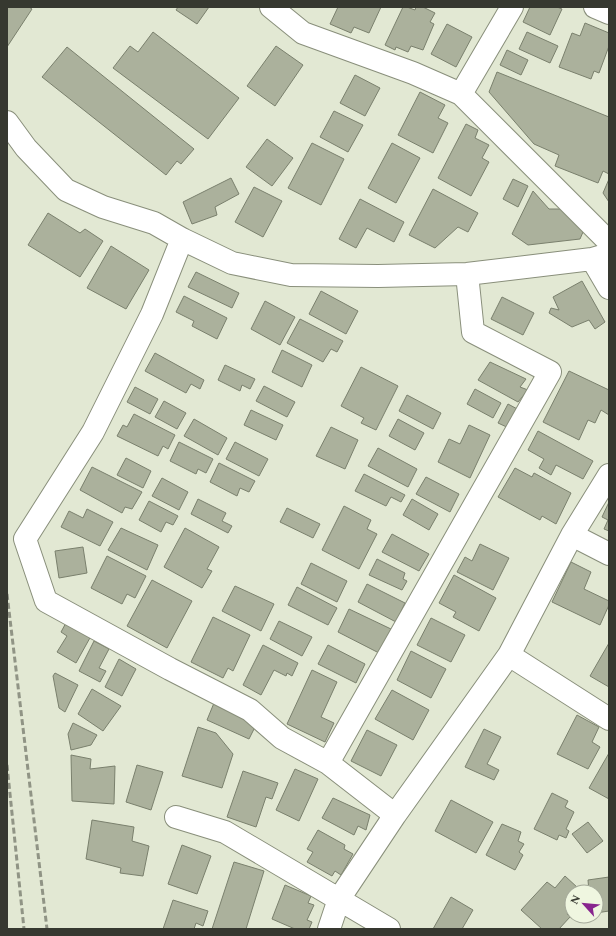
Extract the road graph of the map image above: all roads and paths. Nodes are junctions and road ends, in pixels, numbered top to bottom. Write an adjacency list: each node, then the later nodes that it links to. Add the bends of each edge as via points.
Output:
1 (271, 7): 5 (street, via 303,33 413,73)
2 (512, 7): 5 (street)
3 (595, 7): 4 (street)
4 (609, 13)
5 (461, 94): 8 (street)
6 (7, 122): 7 (street, via 26,148 66,190 103,207 154,223)
7 (182, 239): 10 (street, via 232,263 292,275); 17 (street, via 152,314 93,432 25,539 46,601 250,710 282,738)
8 (609, 242)
9 (600, 257): 10 (street); 11 (street)
10 (467, 274): 17 (street, via 473,332 550,372)
11 (609, 288)
12 (609, 475): 13 (street)
13 (572, 535): 14 (street); 15 (street)
14 (609, 554)
15 (509, 655): 16 (street); 18 (street)
16 (609, 719)
17 (328, 763): 18 (street)
18 (395, 815): 20 (street)
19 (176, 817): 20 (street, via 225,832)
20 (339, 899): 21 (street); 22 (street)
21 (329, 929)
22 (389, 929)

